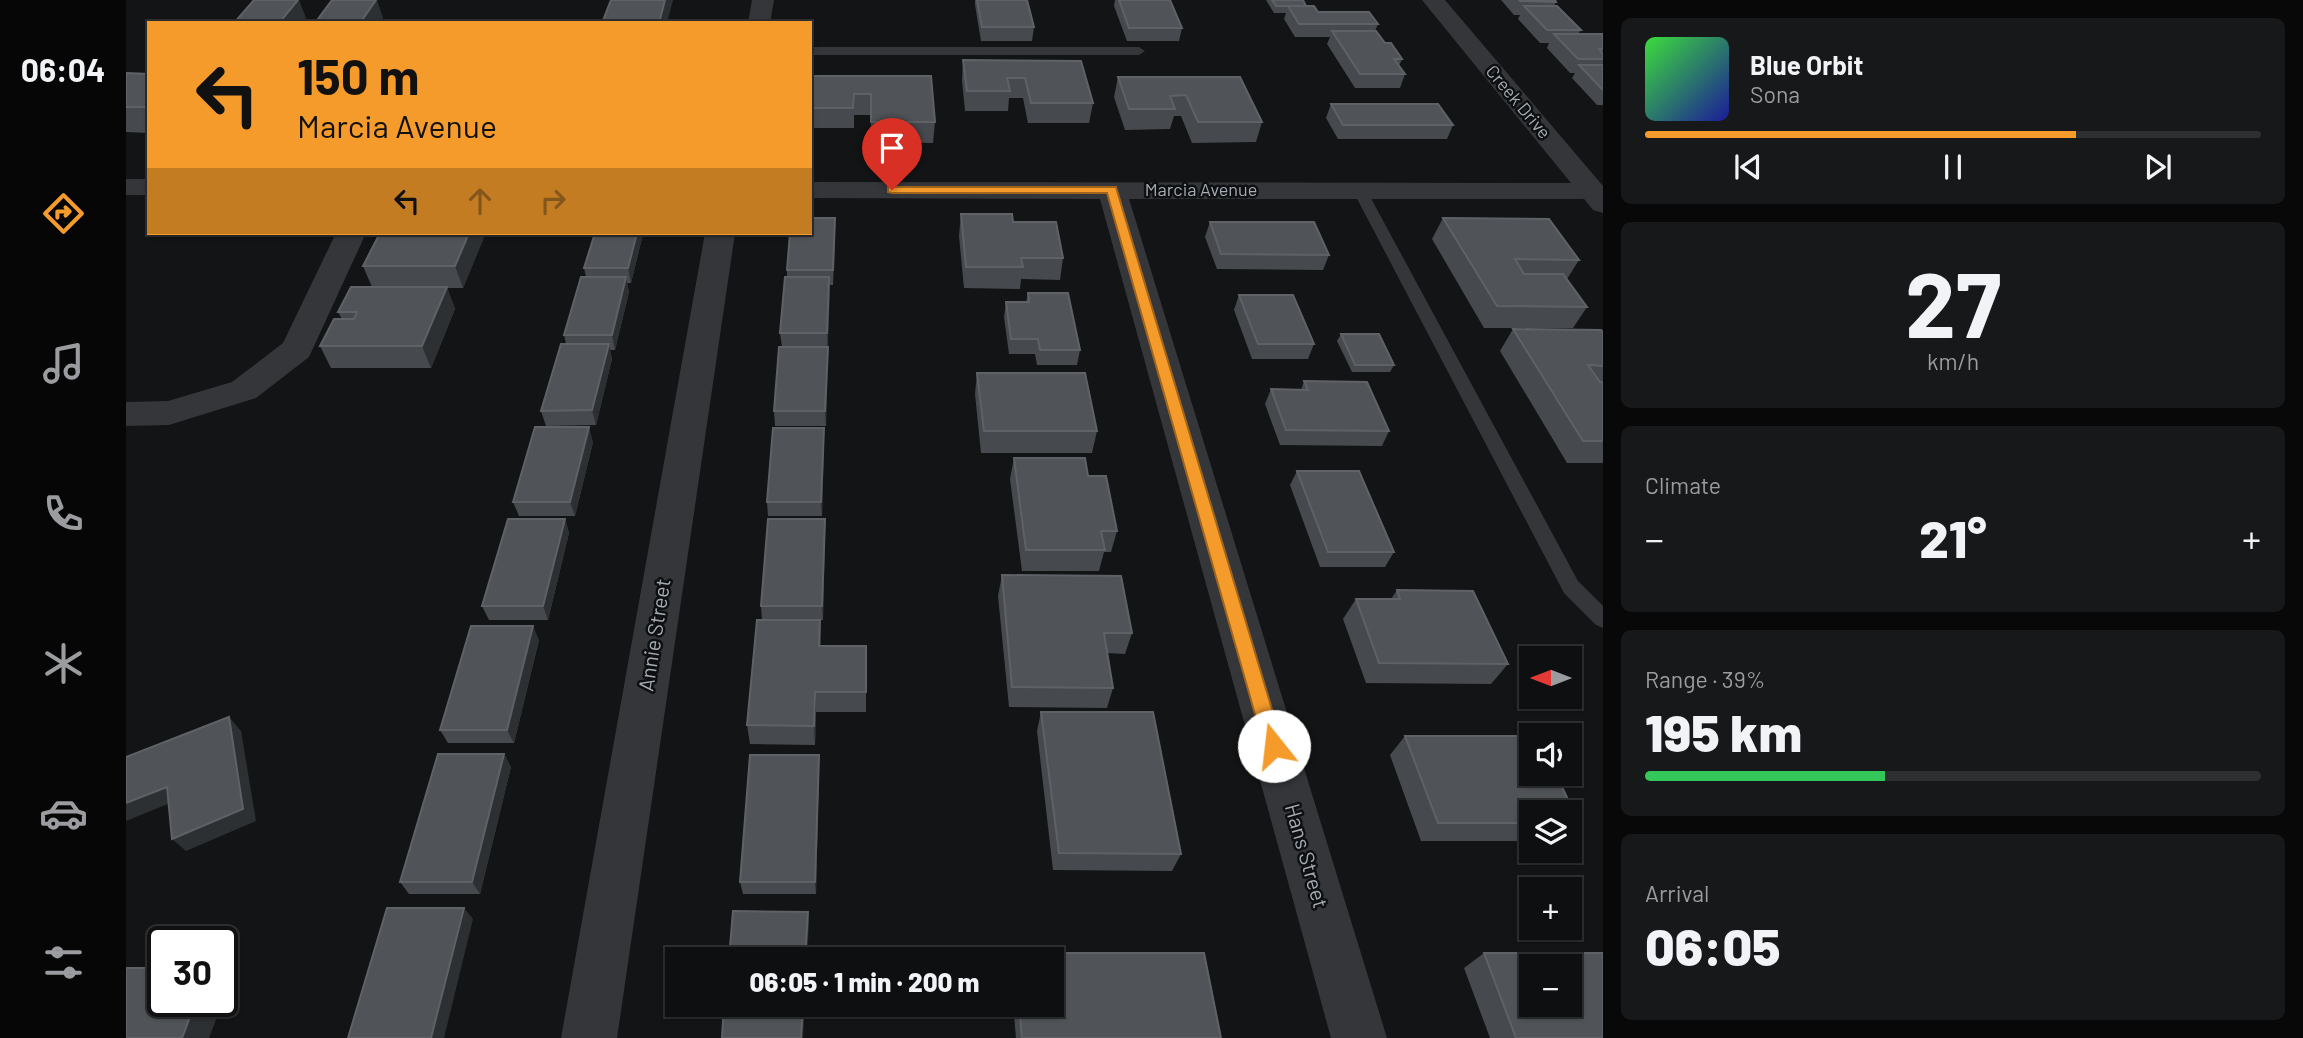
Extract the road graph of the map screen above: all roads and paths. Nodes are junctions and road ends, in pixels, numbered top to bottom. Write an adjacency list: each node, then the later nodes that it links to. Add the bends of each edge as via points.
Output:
1 (763, 0): 3 (street)
2 (1433, 0): 11 (street, Creek Drive)
3 (759, 21)
4 (812, 51): 5 (lane)
5 (1139, 51)
6 (126, 187): 7 (street)
7 (147, 187)
8 (812, 190): 9 (street, Marcia Avenue)
9 (1112, 190): 10 (street, Marcia Avenue); 17 (street, Hans Street)
10 (1360, 191): 11 (street, Marcia Avenue); 15 (lane, via 1571,587)
11 (1597, 197)
12 (350, 235): 14 (street, via 297,349 244,390 169,413)
13 (720, 235): 16 (street, Annie Street)
14 (126, 414)
15 (1603, 619)
16 (589, 1038)
17 (1359, 1038)

